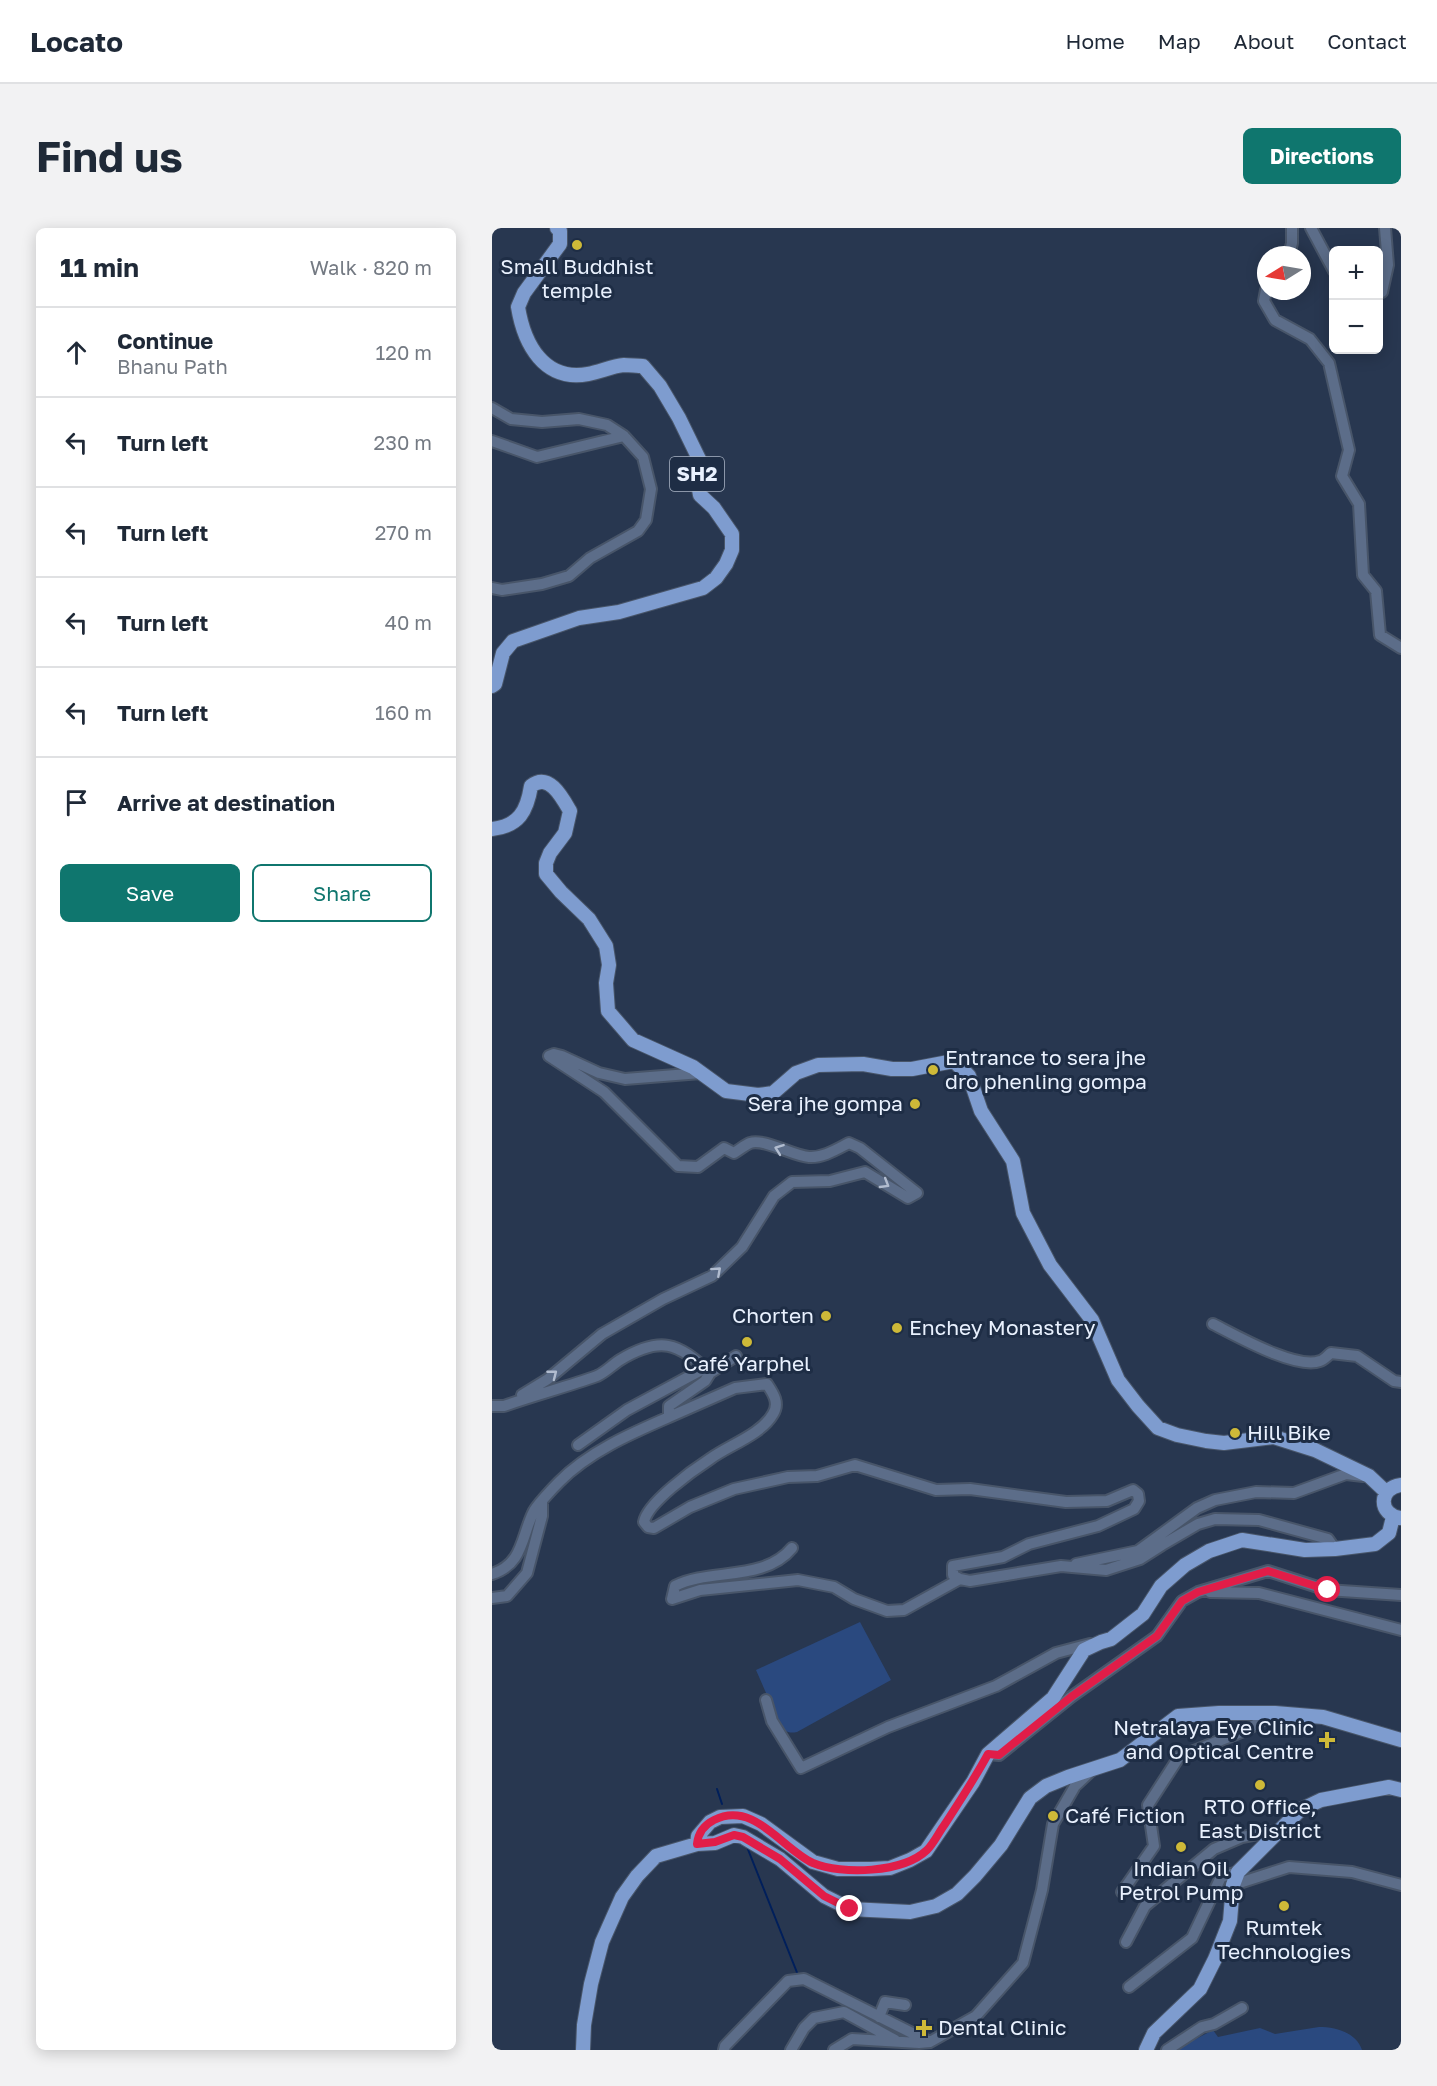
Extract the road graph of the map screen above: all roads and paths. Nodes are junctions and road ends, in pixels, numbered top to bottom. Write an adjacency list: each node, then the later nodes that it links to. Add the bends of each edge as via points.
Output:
1 (557, 228): 14 (main road, SH2, via 560,244 518,307 525,336 542,363 558,373 586,375 623,365 643,366 660,386 699,459 700,495 732,534 732,550 716,578 704,588 620,612 579,618 513,641 502,653)
2 (1292, 228): 5 (street)
3 (1311, 228): 6 (street)
4 (1385, 228): 7 (street, via 1388,265)
5 (1291, 246)
6 (1329, 262)
7 (1383, 288)
8 (1264, 300): 13 (street, via 1275,320 1310,339 1329,363 1349,450 1342,476 1359,504 1363,575 1376,591 1380,635)
9 (492, 408): 10 (street, via 511,419 579,419 607,425)
10 (624, 436): 11 (street, via 537,456); 12 (street, via 643,457 651,489 646,520 638,531 590,558 569,576 542,584)
11 (492, 441)
12 (492, 588)
13 (1401, 648)
14 (492, 686)
15 (492, 829): 16 (main road, via 516,821 524,812 531,786 536,782 544,781 559,791 570,811 565,833 546,863 546,874 589,919 606,946 608,1011 633,1040)
16 (701, 1073): 22 (street, one-way to 16, via 548,1378 602,1334 712,1276 742,1247 774,1196 792,1182 830,1180 865,1172 908,1198 917,1193 849,1143 811,1157 752,1142 734,1153 724,1148 698,1167 678,1166 604,1092 549,1056 562,1056 599,1073 625,1079); 25 (main road, via 726,1091 758,1095 773,1093 796,1073 818,1065 912,1069 954,1061 969,1076 981,1111 1013,1161 1023,1213 1050,1265 1092,1320 1118,1380 1158,1428 1224,1443 1275,1437 1315,1450)
17 (1213, 1324): 20 (street, via 1262,1349 1306,1362 1320,1361 1331,1353 1357,1356)
18 (736, 1356): 19 (street)
19 (707, 1370): 22 (street, via 672,1346 648,1346 619,1360 600,1375); 23 (street, via 705,1381 669,1406); 24 (street, via 627,1410)
20 (1401, 1382)
21 (492, 1406): 22 (street)
22 (504, 1406)
23 (669, 1417): 28 (street, via 615,1441 560,1481); 36 (street, via 753,1384 767,1384 775,1396 774,1413 759,1428 708,1459 666,1493 645,1515 648,1527 654,1528 690,1507 734,1489 817,1476 855,1465 936,1490 970,1489 1066,1502 1107,1501 1133,1490 1138,1494 1134,1509 1098,1527 1029,1544 1003,1557 953,1566 953,1575)
24 (578, 1445)
25 (1370, 1476): 27 (main road); 29 (street, via 1346,1474 1294,1493 1256,1492 1215,1500)
26 (1401, 1485): 27 (main road)
27 (1386, 1492): 30 (main road, via 1384,1506)
28 (542, 1502): 35 (street, via 534,1510 520,1551 504,1570); 39 (street, via 527,1573 507,1596)
29 (1197, 1508): 31 (street); 34 (street, via 1138,1551)
30 (1397, 1517): 33 (main road, via 1389,1533 1375,1544)
31 (1215, 1519): 33 (street, via 1259,1520 1328,1539); 34 (street, via 1198,1524 1140,1559 1106,1570)
32 (792, 1548): 36 (street, via 758,1568 683,1582 675,1586 672,1599 700,1590 798,1580 834,1587 887,1611 904,1610)
33 (1335, 1549): 41 (main road, via 1305,1550 1242,1540 1209,1551 1161,1586 1143,1614 1112,1639)
34 (1061, 1566): 36 (street, via 970,1581)
35 (492, 1574)
36 (960, 1579)
37 (1198, 1592): 38 (street, via 1268,1571 1328,1590); 40 (street, via 1259,1593); 45 (street, via 1182,1601 1157,1636 1071,1697 999,1755)
38 (1401, 1595)
39 (492, 1598)
40 (1401, 1630)
41 (1101, 1642): 42 (street, via 1056,1653 996,1686 888,1727 801,1768 772,1722); 45 (main road, via 1084,1650 1053,1698)
42 (766, 1700)
43 (1275, 1713): 44 (main road, via 1323,1717); 46 (main road, via 1178,1716 1120,1760); 52 (street, via 1246,1730 1179,1757 1148,1805 1154,1846)
44 (1401, 1740)
45 (988, 1754): 49 (main road, via 926,1851 890,1868 838,1869 813,1862 761,1824 743,1816 720,1817 710,1822 698,1836)
46 (1091, 1770): 49 (main road, via 1046,1786 1030,1798 1001,1845 957,1894 936,1906 910,1912 850,1909 824,1896 780,1859 743,1837 734,1835); 58 (street, via 1075,1786 1053,1824 1042,1890 1023,1963 976,2016)
47 (1401, 1790): 48 (main road, via 1389,1788 1322,1800 1300,1810)
48 (1280, 1830): 50 (main road); 53 (street, via 1242,1837 1214,1849 1145,1906)
49 (697, 1844): 60 (main road, via 656,1856 622,1897 602,1942 591,1984)
50 (1235, 1878): 51 (street, via 1288,1867 1352,1872); 54 (street, via 1221,1877 1192,1938); 64 (main road, via 1230,1922 1200,1989 1154,2033)
51 (1401, 1885)
52 (1122, 1892)
53 (1126, 1942)
54 (1129, 1987)
55 (905, 2005): 57 (street, via 885,2002)
56 (1242, 2008): 65 (street)
57 (879, 2017): 58 (street); 61 (street, via 804,1979 788,1981)
58 (930, 2042): 59 (street)
59 (901, 2043): 62 (street, via 844,2012 814,2018); 63 (street, via 852,2039)
60 (583, 2050)
61 (724, 2050)
62 (790, 2050)
63 (834, 2050)
64 (1146, 2050)
65 (1167, 2050)

